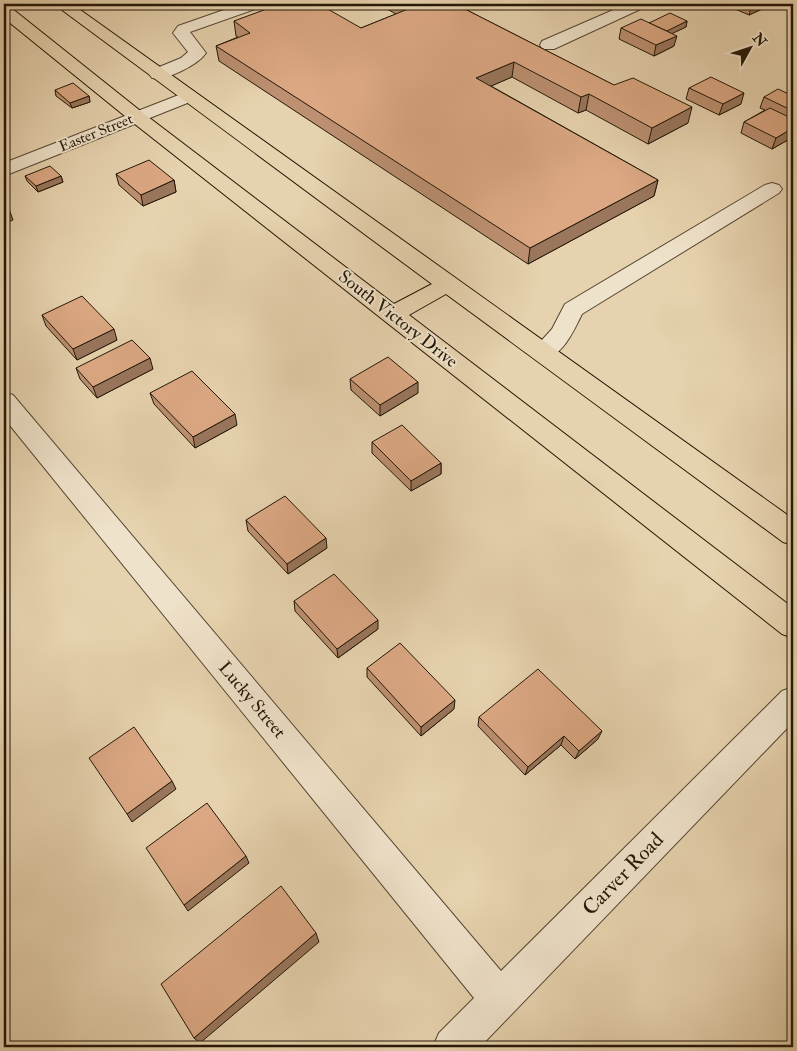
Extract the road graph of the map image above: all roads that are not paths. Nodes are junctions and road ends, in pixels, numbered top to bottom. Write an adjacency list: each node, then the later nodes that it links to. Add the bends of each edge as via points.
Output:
1 (62, 4): 8 (main road)
2 (255, 4): 7 (street, via 184,29 181,33)
3 (639, 4): 6 (street)
4 (4, 10): 10 (main road, South Victory Drive)
5 (210, 40): 7 (street)
6 (548, 45)
7 (192, 46): 8 (street, via 198,53 187,62)
8 (158, 74): 9 (main road)
9 (189, 96): 10 (street, Easter Street); 13 (main road)
10 (137, 117): 11 (street, Easter Street); 14 (main road, South Victory Drive)
11 (4, 170)
12 (772, 190): 15 (street, via 573,309 561,334)
13 (448, 284): 14 (main road); 15 (main road)
14 (392, 315): 18 (main road, South Victory Drive)
15 (543, 352): 17 (main road)
16 (4, 401): 20 (street, Lucky Street)
17 (793, 534)
18 (793, 625)
19 (793, 701): 20 (street, Carver Road)
20 (500, 1000): 21 (street, Carver Road)
21 (453, 1047)

